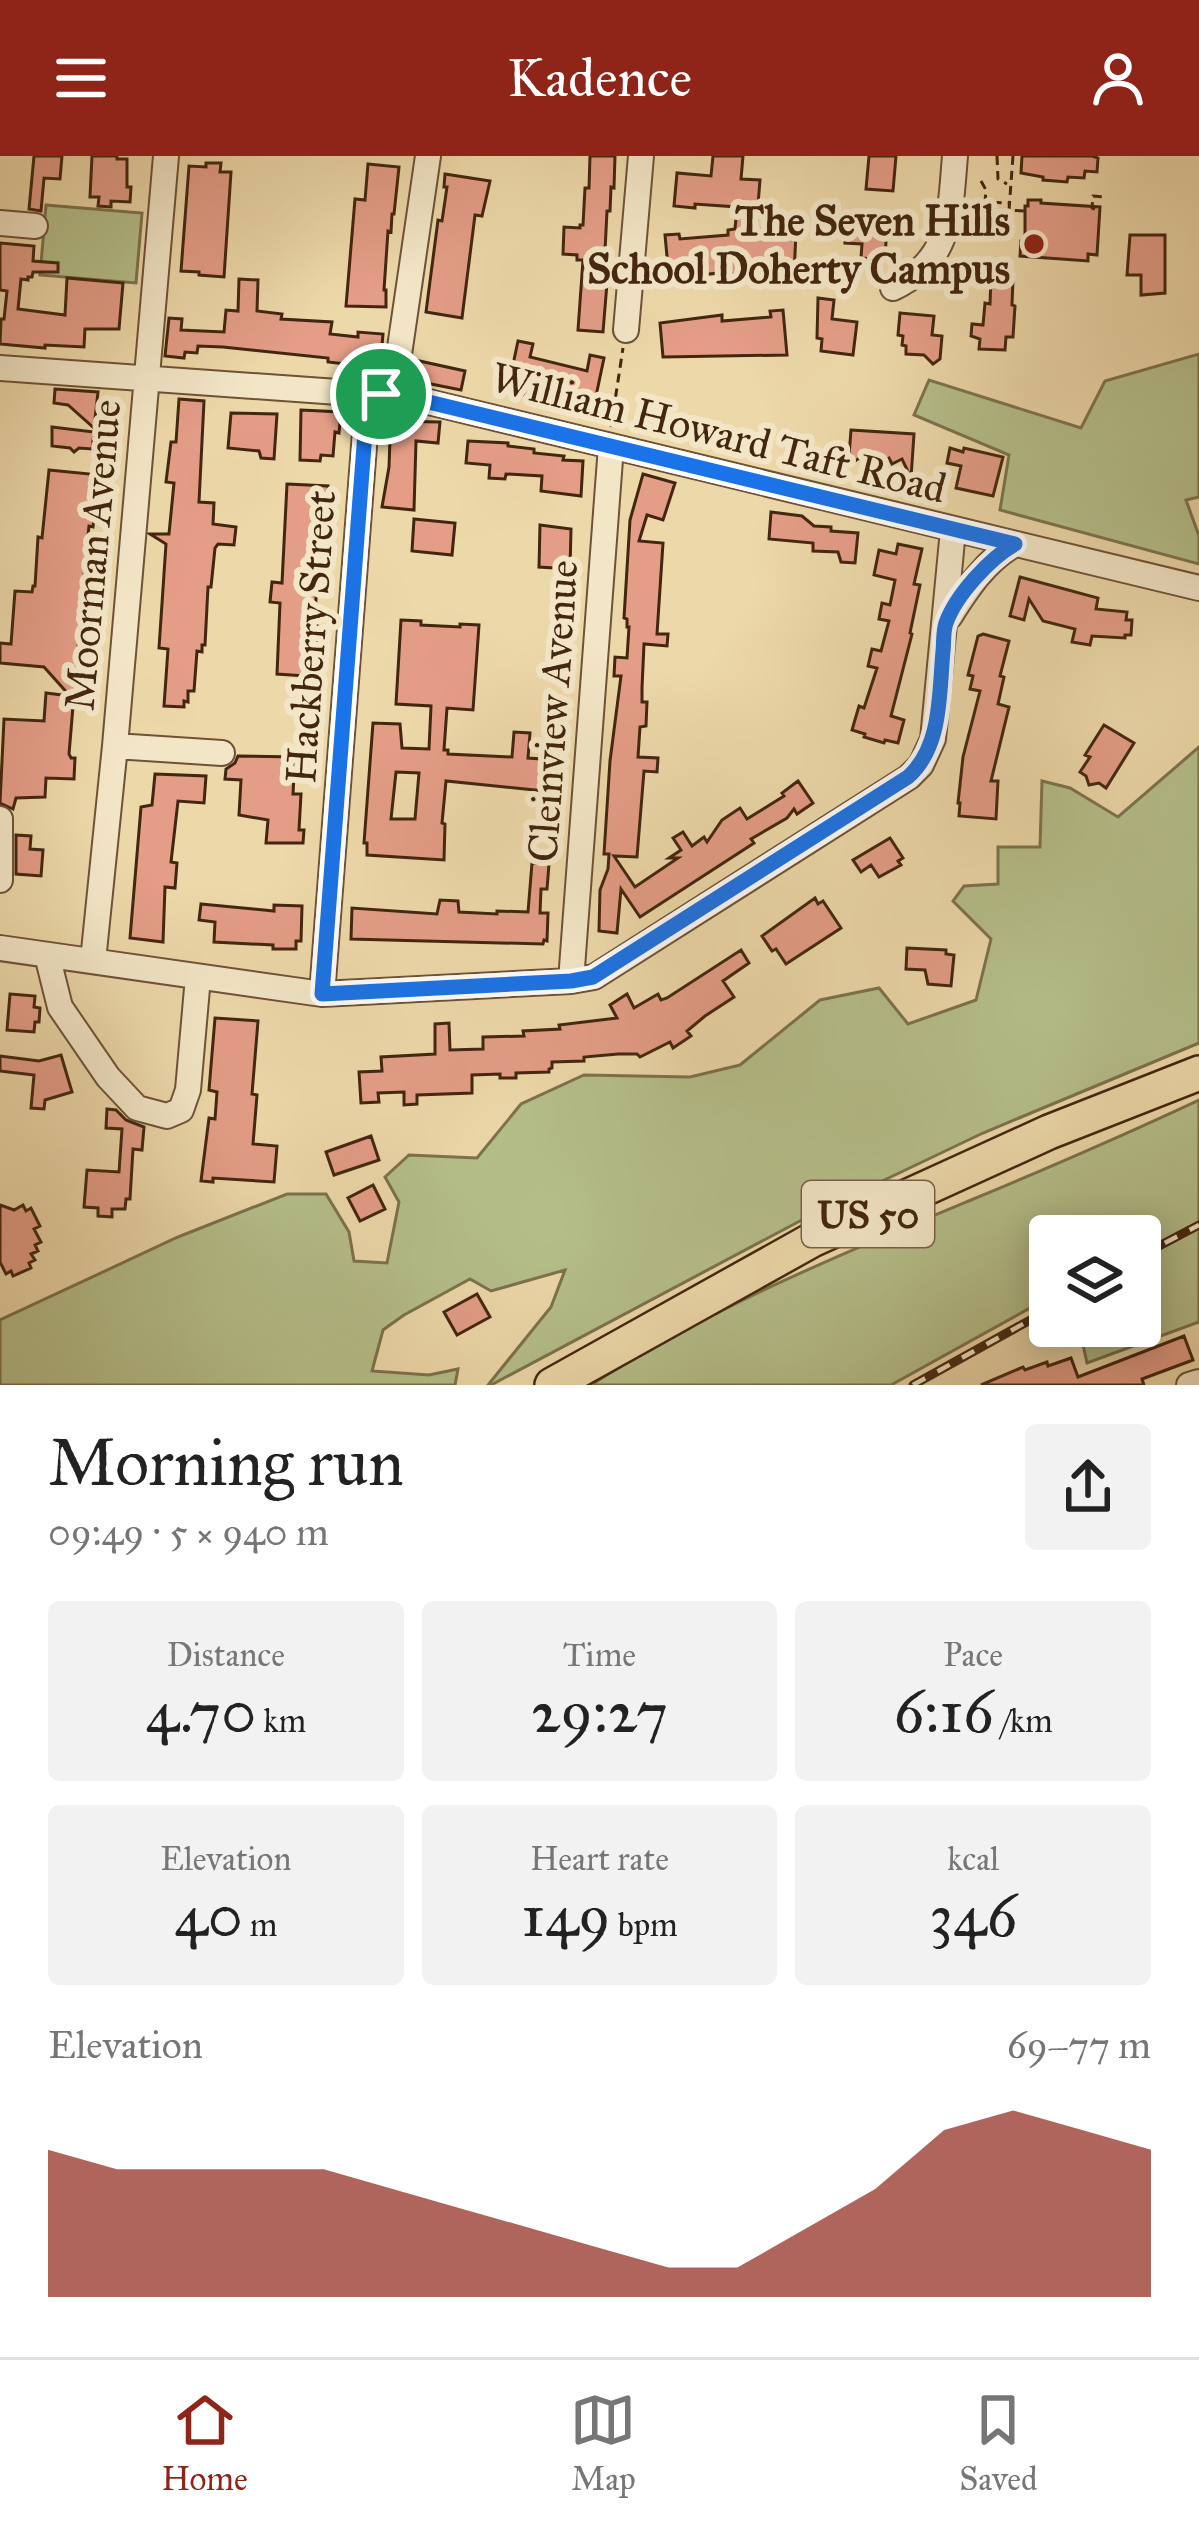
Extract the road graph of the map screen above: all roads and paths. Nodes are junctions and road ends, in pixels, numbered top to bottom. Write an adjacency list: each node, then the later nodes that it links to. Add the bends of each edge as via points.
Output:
1 (166, 156): 18 (street, Moorman Avenue)
2 (428, 156): 19 (street, Hackberry Street, via 396,375)
3 (641, 156): 16 (street)
4 (955, 156): 15 (street, via 938,250)
5 (997, 156): 8 (path, via 998,179)
6 (1013, 156): 8 (path)
7 (981, 181): 10 (path, via 986,202)
8 (1011, 186): 10 (path)
9 (1106, 197): 11 (path, via 1094,196)
10 (1010, 203): 12 (path, via 1009,210)
11 (1095, 209)
12 (1024, 211)
13 (0, 223): 14 (street)
14 (35, 226)
15 (893, 288)
16 (626, 331): 20 (path)
17 (0, 368): 18 (street, William Howard Taft Road)
18 (146, 377): 19 (street, William Howard Taft Road); 25 (street, Moorman Avenue)
19 (381, 394): 20 (street, William Howard Taft Road); 34 (street, Hackberry Street, via 367,407)
20 (611, 438): 21 (street, William Howard Taft Road); 33 (street, Cleinview Avenue)
21 (953, 530): 22 (street, William Howard Taft Road); 24 (street)
22 (1015, 544): 23 (street, William Howard Taft Road); 24 (street, via 986,567)
23 (1199, 588)
24 (945, 624): 33 (street, via 933,739 922,765 614,967)
25 (115, 746): 26 (street); 31 (street, Moorman Avenue)
26 (221, 753)
27 (0, 819): 28 (street)
28 (0, 880)
29 (0, 948): 30 (street)
30 (47, 955): 31 (street); 32 (street, via 60,1007 108,1077 137,1108 166,1115 181,1110 188,1090)
31 (93, 961): 32 (street)
32 (203, 977): 34 (street); 36 (street)
33 (571, 981): 34 (street)
34 (322, 994)
35 (1199, 1073): 38 (highway, US 50, via 812,1240)
36 (199, 1080)
37 (1199, 1382): 39 (street)
38 (552, 1385)
39 (1189, 1385)

